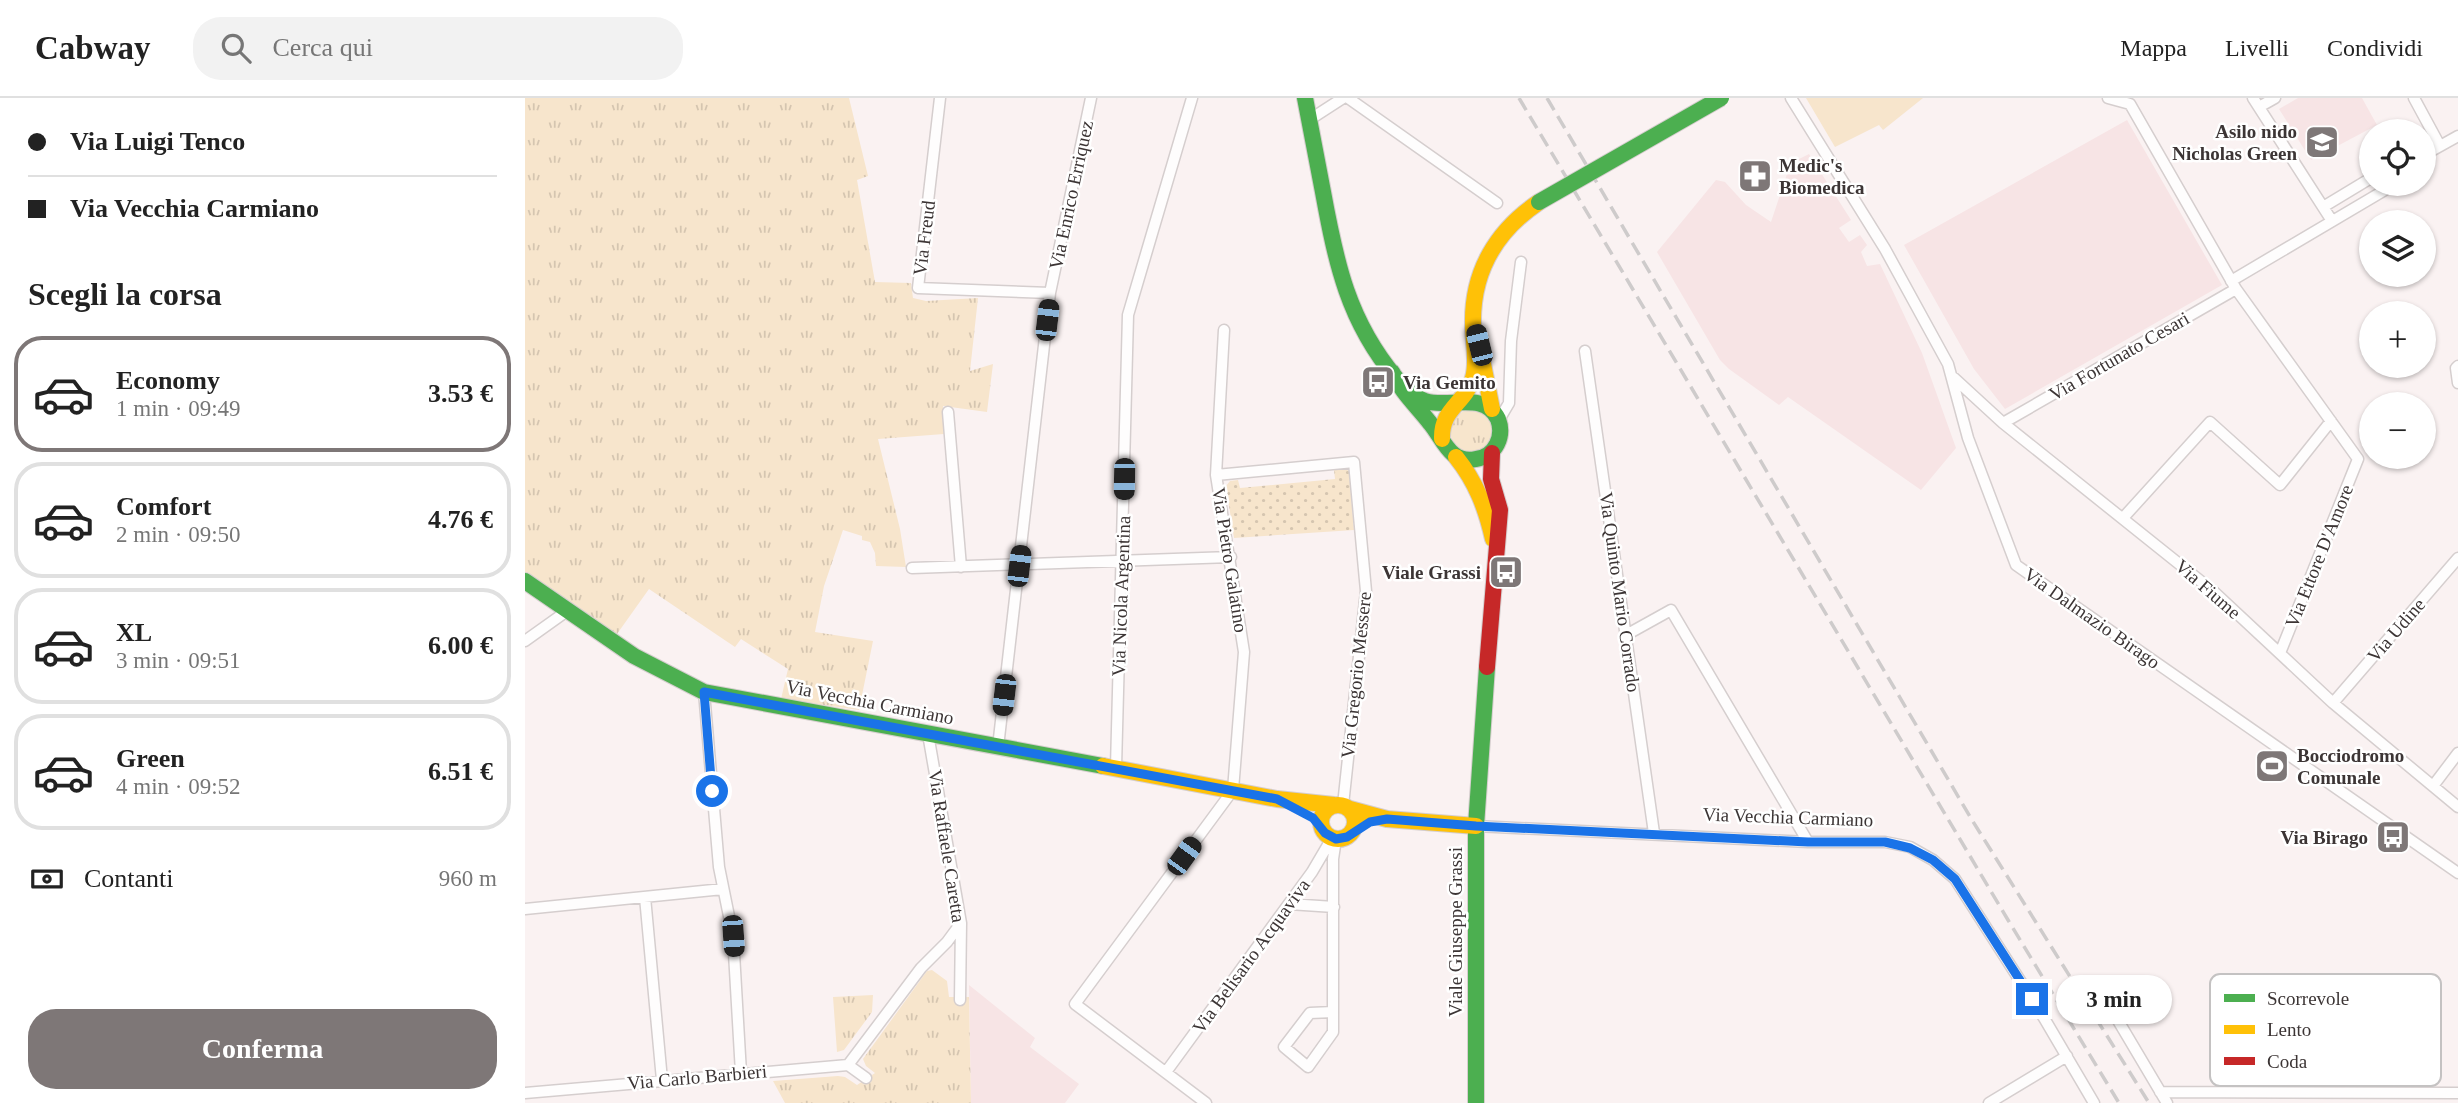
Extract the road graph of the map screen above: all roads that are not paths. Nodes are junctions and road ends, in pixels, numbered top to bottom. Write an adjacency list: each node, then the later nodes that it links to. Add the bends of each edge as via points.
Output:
1 (940, 98): 24 (street, Via Freud, via 918,288)
2 (1091, 98): 24 (street, Via Enrico Erriquez)
3 (1192, 98): 45 (street, Via Nicola Argentina, via 1128,315)
4 (1305, 98): 13 (street)
5 (1346, 98): 13 (street); 19 (street)
6 (1791, 98): 30 (street, Via Dalmazio Birago, via 1885,249)
7 (2108, 98): 11 (street)
8 (2275, 98): 12 (street)
9 (2414, 98): 15 (street)
10 (1712, 100): 25 (street, bridge, via 1524,211 1497,238 1479,277)
11 (2135, 101): 23 (street, Via Ettore D'Amore)
12 (2256, 103): 20 (street)
13 (1309, 120): 29 (street, via 1340,276 1356,316)
14 (2458, 136): 15 (street)
15 (2440, 146): 16 (street)
16 (2436, 148)
17 (2359, 185): 20 (street)
18 (2375, 196): 21 (street, Via Fortunato Cesari)
19 (1497, 203)
20 (2323, 207): 21 (street)
21 (2332, 221): 23 (street, Via Fortunato Cesari)
22 (1521, 262): 34 (street, Viale Giuseppe Grassi, via 1509,403)
23 (2234, 285): 35 (street, Via Ettore D'Amore); 36 (street, Via Fortunato Cesari)
24 (1050, 293): 46 (street, Via Enrico Erriquez)
25 (1473, 319): 32 (street, via 1472,379); 34 (street)
26 (1224, 331): 40 (street, Via Pietro Galatino)
27 (1585, 351): 51 (street, Via Quinto Mario Corrado)
28 (2457, 367): 31 (street)
29 (1392, 372): 32 (street, via 1409,392 1428,403); 37 (street, Viale Giuseppe Grassi)
30 (1954, 378): 36 (street, Via Fiume); 71 (street, Via Dalmazio Birago, via 1968,438 2017,565)
31 (2458, 383)
32 (1460, 402): 34 (street, via 1483,403); 37 (street, via 1443,418)
33 (948, 412): 47 (street)
34 (1496, 414): 38 (street, Viale Giuseppe Grassi, via 1501,431)
35 (2331, 421): 41 (street, via 2280,485 2210,422); 53 (street, Via Ettore D'Amore, via 2358,459)
36 (2003, 423): 41 (street, Via Fiume)
37 (1443, 442): 39 (street, Viale Giuseppe Grassi)
38 (1492, 453): 39 (street, via 1468,461); 42 (street, Viale Giuseppe Grassi, via 1491,479 1500,510)
39 (1456, 457): 42 (street, Viale Giuseppe Grassi, via 1481,492)
40 (1216, 475): 43 (street, Via Pietro Galatino); 63 (street, Via Gregorio Messere, via 1354,462 1366,591)
41 (2123, 518): 53 (street, Via Fiume)
42 (1495, 551): 66 (street, Viale Giuseppe Grassi)
43 (1231, 557): 45 (street); 61 (street, Via Pietro Galatino, via 1244,652)
44 (2458, 558): 55 (street, Via Udine)
45 (1122, 561): 46 (street); 59 (street, Via Nicola Argentina)
46 (1019, 566): 47 (street); 57 (street, Via Enrico Erriquez)
47 (961, 567): 48 (street)
48 (912, 568)
49 (525, 581): 50 (street, Via Vecchia Carmiano)
50 (567, 611): 52 (street); 54 (street, Via Vecchia Carmiano, via 655,669)
51 (1626, 635): 68 (street, Via Quinto Mario Corrado); 70 (street, via 1671,610)
52 (525, 641)
53 (2280, 653): 55 (street, Via Fiume)
54 (704, 692): 56 (street, Via Vecchia Carmiano); 72 (street)
55 (2333, 703): 60 (street, Via Fiume)
56 (928, 734): 57 (street, Via Vecchia Carmiano); 77 (street, Via Raffaele Caretta)
57 (997, 747): 59 (street, Via Vecchia Carmiano)
58 (2458, 753): 60 (street)
59 (1116, 767): 61 (street, Via Vecchia Carmiano)
60 (2433, 786): 64 (street, Via Fiume)
61 (1233, 790): 62 (street, Via Vecchia Carmiano); 83 (street, via 1075,1004)
62 (1277, 799): 63 (street, Via Vecchia Carmiano); 69 (street, Via Vecchia Carmiano, via 1300,809)
63 (1342, 807): 65 (street, Via Vecchia Carmiano); 67 (street, via 1354,815); 69 (street, via 1328,808 1322,816)
64 (2458, 807)
65 (1387, 819): 66 (street, Via Vecchia Carmiano); 67 (street, Via Vecchia Carmiano)
66 (1476, 826): 68 (street, Via Vecchia Carmiano); 93 (street, Viale Giuseppe Grassi)
67 (1353, 831): 69 (street, Via Vecchia Carmiano, via 1347,837)
68 (1654, 833): 70 (street, Via Vecchia Carmiano)
69 (1330, 834): 74 (street, Via Belisario Acquaviva, via 1312,872); 75 (street)
70 (1808, 842): 81 (street, Via Vecchia Carmiano, via 1885,842 1933,860 1955,879)
71 (2458, 873)
72 (723, 889): 73 (street); 84 (street, via 733,936)
73 (645, 897): 76 (street); 86 (street)
74 (1289, 904): 75 (street); 83 (street, Via Belisario Acquaviva)
75 (1333, 907): 80 (street)
76 (525, 909)
77 (961, 923): 78 (street, Via Raffaele Caretta); 82 (street)
78 (960, 1000)
79 (2110, 1007): 87 (street)
80 (1333, 1012): 80 (street, via 1333,1032 1308,1067 1284,1047 1310,1013)
81 (2067, 1055): 94 (street); 95 (street, Via Vecchia Carmiano)
82 (848, 1065): 84 (street, Via Carlo Barbieri); 85 (street)
83 (1166, 1072): 92 (street)
84 (741, 1073): 86 (street, Via Carlo Barbieri)
85 (866, 1078)
86 (662, 1080): 88 (street, Via Carlo Barbieri)
87 (2160, 1092): 90 (street); 96 (street)
88 (525, 1093)
89 (2458, 1093): 91 (street)
90 (2303, 1098): 91 (street)
91 (2393, 1098)
92 (1206, 1103)
93 (1476, 1103)
94 (1989, 1103)
95 (2094, 1103)
96 (2167, 1103)

